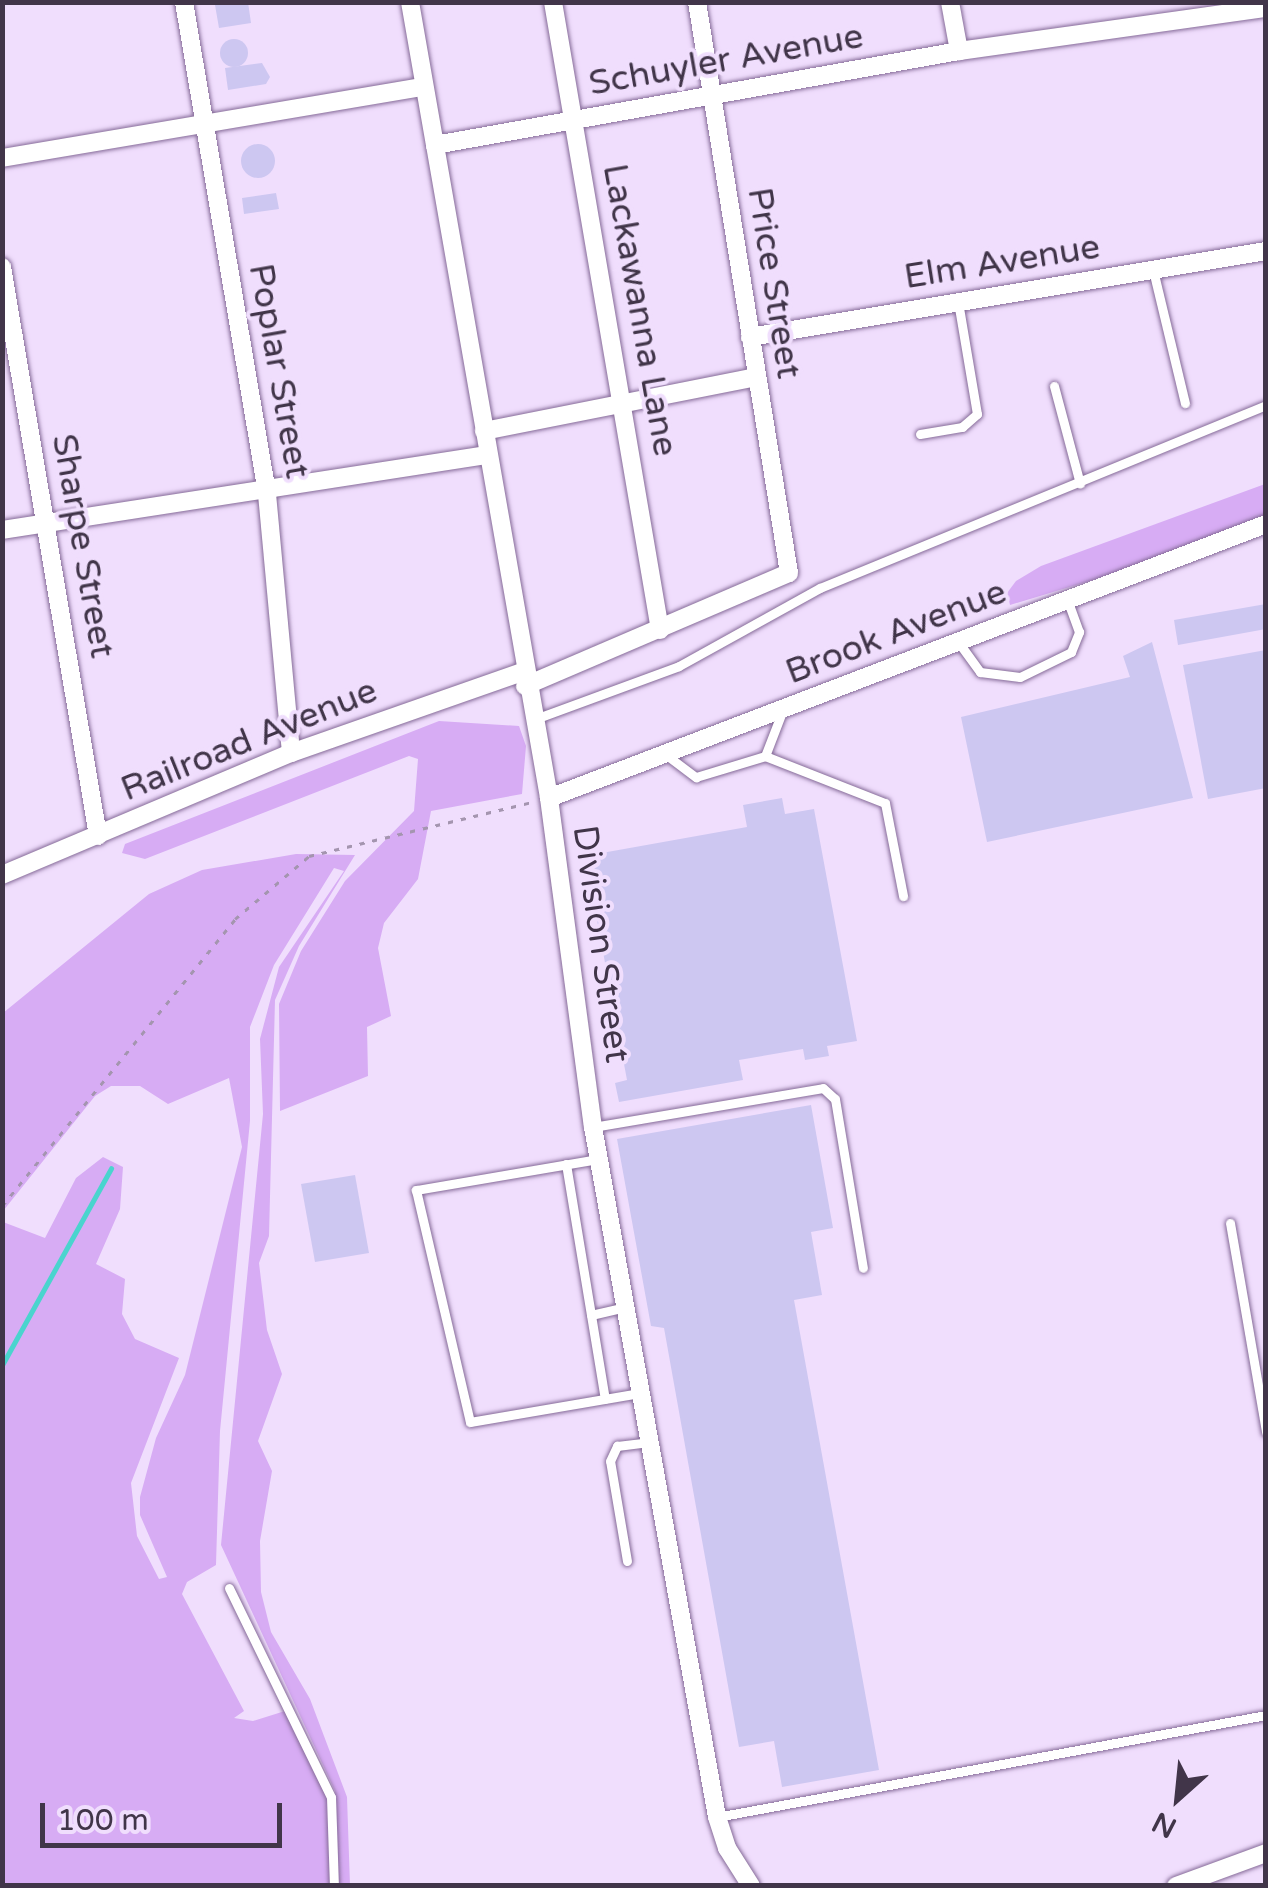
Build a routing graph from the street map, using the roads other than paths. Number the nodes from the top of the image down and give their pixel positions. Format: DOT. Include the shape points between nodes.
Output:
graph roads {
  1 [pos="184,2"];
  2 [pos="410,2"];
  3 [pos="553,2"];
  4 [pos="697,2"];
  5 [pos="950,2"];
  6 [pos="1168,2"];
  7 [pos="1266,8"];
  8 [pos="1172,24"];
  9 [pos="959,51"];
  10 [pos="424,87"];
  11 [pos="713,98"];
  12 [pos="573,120"];
  13 [pos="204,126"];
  14 [pos="435,144"];
  15 [pos="2,158"];
  16 [pos="1266,251"];
  17 [pos="2,267"];
  18 [pos="1154,270"];
  19 [pos="958,302"];
  20 [pos="750,338"];
  21 [pos="756,377"];
  22 [pos="1054,386"];
  23 [pos="1185,403"];
  24 [pos="627,405"];
  25 [pos="1266,406"];
  26 [pos="484,431"];
  27 [pos="920,434"];
  28 [pos="488,455"];
  29 [pos="1080,484"];
  30 [pos="267,494"];
  31 [pos="46,522"];
  32 [pos="1266,524"];
  33 [pos="2,530"];
  34 [pos="789,573"];
  35 [pos="1068,601"];
  36 [pos="660,630"];
  37 [pos="959,642"];
  38 [pos="524,679"];
  39 [pos="784,709"];
  40 [pos="532,720"];
  41 [pos="291,753"];
  42 [pos="665,754"];
  43 [pos="764,756"];
  44 [pos="549,798"];
  45 [pos="98,836"];
  46 [pos="2,875"];
  47 [pos="903,896"];
  48 [pos="592,1128"];
  49 [pos="598,1159"];
  50 [pos="566,1164"];
  51 [pos="1230,1223"];
  52 [pos="863,1268"];
  53 [pos="625,1307"];
  54 [pos="591,1315"];
  55 [pos="640,1393"];
  56 [pos="605,1399"];
  57 [pos="1266,1432"];
  58 [pos="649,1442"];
  59 [pos="627,1561"];
  60 [pos="229,1588"];
  61 [pos="1266,1715"];
  62 [pos="717,1817"];
  63 [pos="1266,1852"];
  64 [pos="334,1886"];
  65 [pos="751,1886"];
  66 [pos="1176,1886"];
  1 -- 13 [label="street, Poplar Street"];
  2 -- 10 [label="street, Division Street"];
  3 -- 12 [label="street, Lackawanna Lane"];
  4 -- 11 [label="street, Price Street"];
  5 -- 9 [label="street"];
  6 -- 8 [label="street"];
  7 -- 8 [label="street, Schuyler Avenue"];
  8 -- 9 [label="street, Schuyler Avenue"];
  9 -- 11 [label="street, Schuyler Avenue"];
  10 -- 13 [label="street"];
  10 -- 14 [label="street, Division Street"];
  11 -- 12 [label="street, Schuyler Avenue"];
  11 -- 20 [label="street, Price Street"];
  12 -- 14 [label="street, Schuyler Avenue"];
  12 -- 24 [label="street, Lackawanna Lane"];
  13 -- 15 [label="street"];
  13 -- 30 [label="street, Poplar Street"];
  14 -- 26 [label="street, Division Street"];
  16 -- 18 [label="street, Elm Avenue"];
  17 -- 31 [label="street, Sharpe Street"];
  18 -- 19 [label="street, Elm Avenue"];
  18 -- 23 [label="lane"];
  19 -- 20 [label="street, Elm Avenue"];
  19 -- 27 [label="lane" via="978,414 962,427"];
  20 -- 21 [label="street, Price Street"];
  21 -- 24 [label="street"];
  21 -- 34 [label="street, Price Street"];
  22 -- 29 [label="lane"];
  24 -- 26 [label="street"];
  24 -- 36 [label="street, Lackawanna Lane"];
  25 -- 29 [label="lane"];
  26 -- 28 [label="street, Division Street"];
  28 -- 30 [label="street"];
  28 -- 38 [label="street, Division Street"];
  29 -- 40 [label="lane" via="820,588 679,666"];
  30 -- 31 [label="street"];
  30 -- 41 [label="street, Poplar Street"];
  31 -- 33 [label="street"];
  31 -- 45 [label="street, Sharpe Street"];
  32 -- 35 [label="street, Brook Avenue"];
  34 -- 36 [label="street, Railroad Avenue"];
  35 -- 37 [label="street, Brook Avenue"];
  35 -- 37 [label="lane" via="1078,632 1071,652 1020,677 980,672"];
  36 -- 38 [label="street, Railroad Avenue"];
  37 -- 39 [label="street, Brook Avenue"];
  38 -- 40 [label="street, Division Street"];
  38 -- 41 [label="street, Railroad Avenue"];
  39 -- 42 [label="street, Brook Avenue"];
  39 -- 43 [label="lane"];
  40 -- 44 [label="street, Division Street"];
  41 -- 45 [label="street, Railroad Avenue"];
  42 -- 43 [label="lane" via="696,777"];
  42 -- 44 [label="street, Brook Avenue"];
  43 -- 47 [label="lane" via="885,803"];
  44 -- 48 [label="street, Division Street"];
  45 -- 46 [label="street, Railroad Avenue"];
  48 -- 49 [label="street, Division Street"];
  48 -- 52 [label="lane" via="823,1088 836,1099"];
  49 -- 50 [label="lane"];
  49 -- 53 [label="street, Division Street"];
  50 -- 54 [label="lane"];
  50 -- 56 [label="lane" via="416,1190 470,1422"];
  51 -- 57 [label="lane"];
  53 -- 54 [label="lane"];
  53 -- 55 [label="street, Division Street"];
  54 -- 56 [label="lane"];
  55 -- 56 [label="lane"];
  55 -- 58 [label="street, Division Street"];
  58 -- 59 [label="lane" via="617,1446 610,1461"];
  58 -- 62 [label="street, Division Street"];
  60 -- 64 [label="lane" via="331,1797"];
  61 -- 62 [label="lane"];
  62 -- 65 [label="street, Division Street" via="726,1848"];
  63 -- 66 [label="street"];
}
